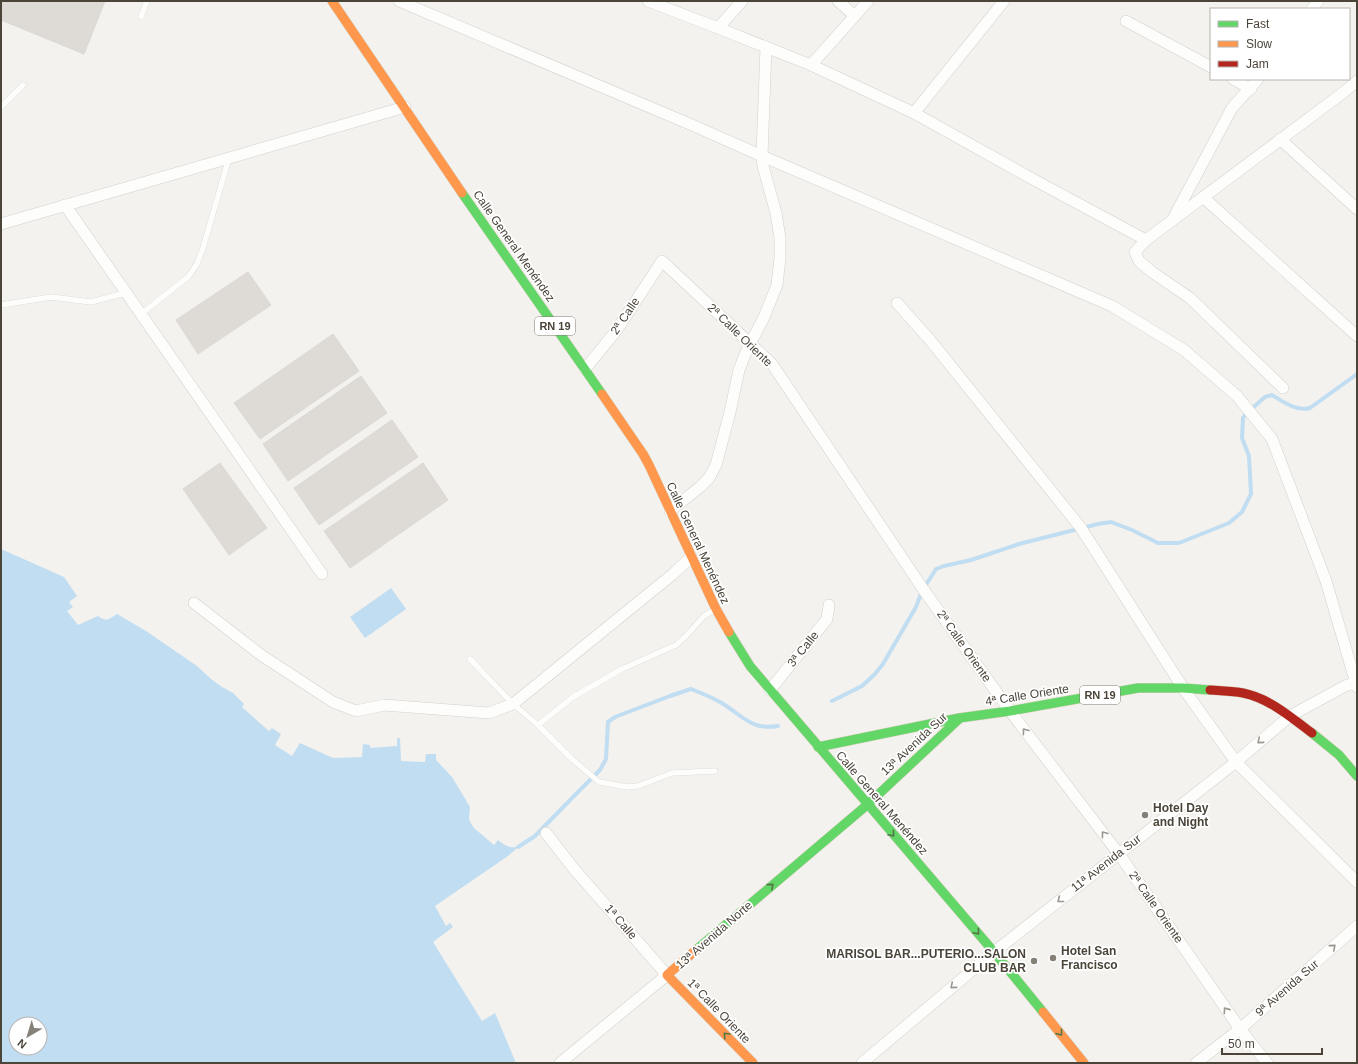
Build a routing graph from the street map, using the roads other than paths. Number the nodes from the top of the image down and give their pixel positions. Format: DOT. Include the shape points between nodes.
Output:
graph roads {
  1 [pos="147,1"];
  2 [pos="332,1"];
  3 [pos="399,1"];
  4 [pos="648,1"];
  5 [pos="742,1"];
  6 [pos="838,1"];
  7 [pos="868,1"];
  8 [pos="1004,1"];
  9 [pos="855,16"];
  10 [pos="141,17"];
  11 [pos="1126,21"];
  12 [pos="718,28"];
  13 [pos="766,47"];
  14 [pos="811,66"];
  15 [pos="1210,66"];
  16 [pos="1235,80"];
  17 [pos="1257,80"];
  18 [pos="1357,81"];
  19 [pos="23,85"];
  20 [pos="1251,89"];
  21 [pos="1,107"];
  22 [pos="404,107"];
  23 [pos="914,113"];
  24 [pos="1280,139"];
  25 [pos="762,156"];
  26 [pos="229,158"];
  27 [pos="1203,197"];
  28 [pos="65,205"];
  29 [pos="1357,208"];
  30 [pos="1173,219"];
  31 [pos="1,224"];
  32 [pos="1146,240"];
  33 [pos="662,261"];
  34 [pos="125,293"];
  35 [pos="897,303"];
  36 [pos="1,305"];
  37 [pos="141,314"];
  38 [pos="1357,336"];
  39 [pos="750,343"];
  40 [pos="585,369"];
  41 [pos="1283,388"];
  42 [pos="670,512"];
  43 [pos="691,558"];
  44 [pos="322,574"];
  45 [pos="194,603"];
  46 [pos="829,605"];
  47 [pos="716,609"];
  48 [pos="470,659"];
  49 [pos="1356,684"];
  50 [pos="1183,688"];
  51 [pos="770,690"];
  52 [pos="513,704"];
  53 [pos="1010,711"];
  54 [pos="1290,716"];
  55 [pos="959,718"];
  56 [pos="538,726"];
  57 [pos="818,747"];
  58 [pos="1236,762"];
  59 [pos="715,771"];
  60 [pos="1357,776"];
  61 [pos="867,804"];
  62 [pos="546,833"];
  63 [pos="1119,854"];
  64 [pos="1357,882"];
  65 [pos="1357,926"];
  66 [pos="994,952"];
  67 [pos="667,975"];
  68 [pos="1240,1029"];
  69 [pos="560,1063"];
  70 [pos="753,1063"];
  71 [pos="862,1063"];
  72 [pos="1084,1063"];
  73 [pos="1196,1063"];
  74 [pos="1267,1063"];
  1 -- 10 [label="lane"];
  2 -- 22 [label="main road, Calle General Menéndez / RN 19"];
  3 -- 25 [label="street"];
  4 -- 12 [label="street"];
  5 -- 12 [label="street"];
  6 -- 9 [label="street"];
  7 -- 9 [label="street"];
  8 -- 23 [label="street"];
  9 -- 14 [label="street"];
  11 -- 15 [label="street"];
  12 -- 13 [label="street"];
  13 -- 14 [label="street"];
  13 -- 25 [label="street"];
  14 -- 23 [label="street"];
  16 -- 20 [label="street"];
  17 -- 20 [label="street"];
  18 -- 24 [label="street"];
  19 -- 21 [label="lane"];
  20 -- 30 [label="street" via="1232,108"];
  22 -- 26 [label="street"];
  22 -- 40 [label="main road, Calle General Menéndez / RN 19"];
  23 -- 32 [label="street"];
  24 -- 27 [label="street"];
  24 -- 29 [label="street"];
  25 -- 39 [label="street" via="776,213 780,258 776,285 764,317"];
  25 -- 49 [label="street" via="1112,306 1184,350 1237,396 1272,440 1326,581"];
  26 -- 28 [label="street"];
  26 -- 37 [label="lane" via="197,264 188,277"];
  27 -- 30 [label="street"];
  27 -- 38 [label="street"];
  28 -- 31 [label="street"];
  28 -- 34 [label="street"];
  30 -- 32 [label="street"];
  32 -- 41 [label="street" via="1135,252 1139,261 1190,298"];
  33 -- 39 [label="street, 2ª Calle Oriente"];
  33 -- 40 [label="street, 2ª Calle" via="616,331"];
  34 -- 36 [label="lane" via="90,302 51,297"];
  34 -- 37 [label="street"];
  35 -- 50 [label="street" via="930,340 1081,528"];
  37 -- 44 [label="street"];
  39 -- 42 [label="street" via="739,370 716,465 709,478"];
  39 -- 53 [label="street, 2ª Calle Oriente" via="772,364 923,589"];
  40 -- 42 [label="main road, Calle General Menéndez / RN 19" via="643,454"];
  42 -- 43 [label="main road, Calle General Menéndez / RN 19"];
  43 -- 47 [label="main road, Calle General Menéndez / RN 19"];
  43 -- 52 [label="street"];
  45 -- 52 [label="street" via="261,655 333,702 356,711 384,705 489,713"];
  46 -- 51 [label="street, 3ª Calle" via="827,619"];
  47 -- 51 [label="main road, Calle General Menéndez / RN 19" via="737,647"];
  47 -- 56 [label="lane" via="704,616 676,645 622,669 573,697"];
  48 -- 52 [label="lane"];
  49 -- 54 [label="street, 11ª Avenida Sur" via="1344,686"];
  50 -- 53 [label="main road, 4ª Calle Oriente / RN 19" via="1138,688"];
  50 -- 54 [label="main road, 4ª Calle Oriente / RN 19" via="1244,693 1264,700"];
  50 -- 58 [label="street"];
  51 -- 57 [label="main road, Calle General Menéndez / RN 19"];
  52 -- 56 [label="lane"];
  53 -- 55 [label="main road, 4ª Calle Oriente / RN 19"];
  63 -- 53 [label="street, 2ª Calle Oriente, one-way"];
  54 -- 58 [label="street, 11ª Avenida Sur, one-way"];
  54 -- 60 [label="main road, 4ª Calle Oriente / RN 19" via="1339,755"];
  55 -- 57 [label="main road, 4ª Calle Oriente / RN 19"];
  55 -- 61 [label="main road, 13ª Avenida Sur"];
  56 -- 59 [label="lane" via="599,782 627,787 638,786 672,774"];
  57 -- 61 [label="main road, Calle General Menéndez"];
  58 -- 63 [label="street, 11ª Avenida Sur"];
  58 -- 64 [label="street"];
  61 -- 66 [label="main road, Calle General Menéndez, one-way"];
  67 -- 61 [label="main road, 13ª Avenida Norte, one-way"];
  62 -- 67 [label="street, 1ª Calle" via="574,869"];
  63 -- 66 [label="street, 11ª Avenida Sur, one-way"];
  68 -- 63 [label="street, 2ª Calle Oriente, one-way"];
  68 -- 65 [label="street, 9ª Avenida Sur, one-way"];
  66 -- 71 [label="street, 11ª Avenida Sur, one-way"];
  66 -- 72 [label="main road, Calle General Menéndez, one-way"];
  67 -- 69 [label="street, 13ª Avenida Norte"];
  70 -- 67 [label="main road, 1ª Calle Oriente, one-way"];
  68 -- 73 [label="street, 9ª Avenida Sur"];
  68 -- 74 [label="street, 2ª Calle Oriente"];
}
